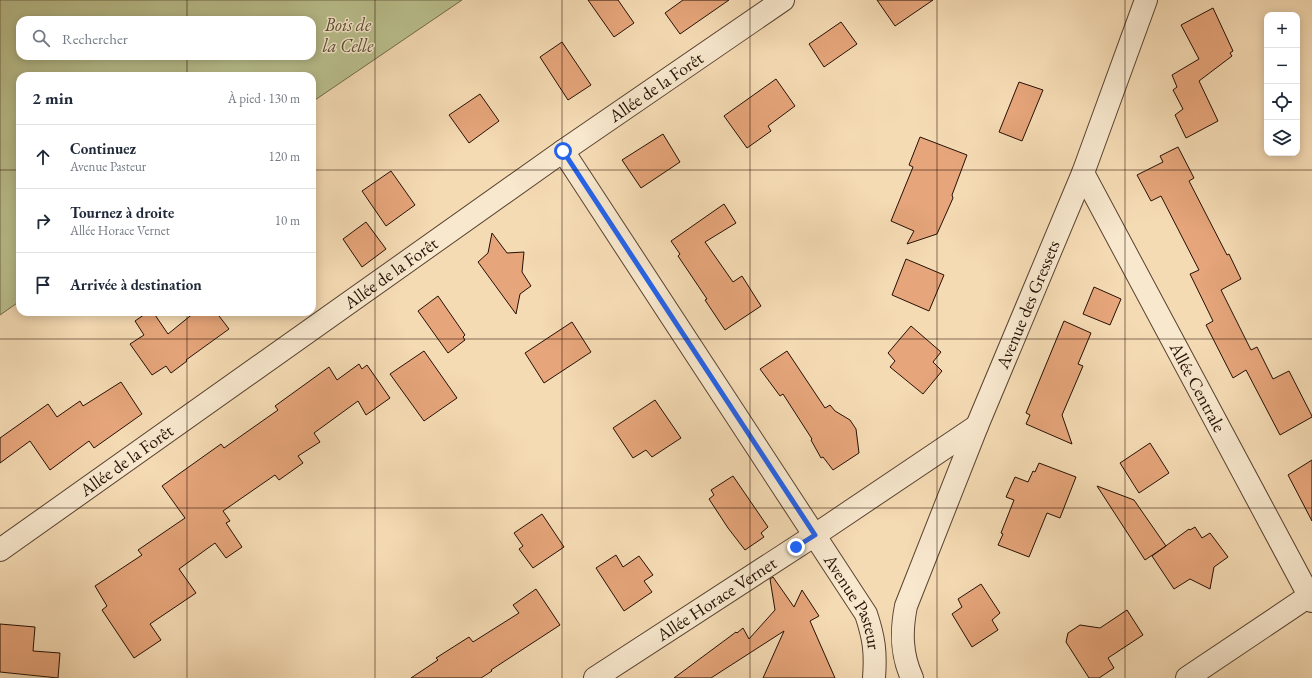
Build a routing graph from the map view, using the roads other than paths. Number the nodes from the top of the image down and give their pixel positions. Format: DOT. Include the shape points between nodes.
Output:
graph roads {
  1 [pos="783,0"];
  2 [pos="1146,0"];
  3 [pos="563,151"];
  4 [pos="1083,173"];
  5 [pos="978,426"];
  6 [pos="815,535"];
  7 [pos="0,550"];
  8 [pos="1311,597"];
  9 [pos="906,606"];
  10 [pos="595,678"];
  11 [pos="874,678"];
  12 [pos="912,678"];
  13 [pos="1187,678"];
  1 -- 3 [label="street, Allée de la Forêt"];
  2 -- 4 [label="street, Avenue des Gressets"];
  3 -- 6 [label="street, Avenue Pasteur"];
  3 -- 7 [label="street, Allée de la Forêt"];
  4 -- 5 [label="street, Avenue des Gressets"];
  4 -- 8 [label="street, Allée Centrale"];
  5 -- 6 [label="street, Allée Horace Vernet"];
  5 -- 9 [label="street, Avenue des Gressets"];
  6 -- 10 [label="street, Allée Horace Vernet"];
  6 -- 11 [label="street, Avenue Pasteur" via="866,614 873,635 876,657"];
  8 -- 13 [label="street"];
  9 -- 12 [label="street, Avenue Pasteur" via="902,625 903,643 906,666"];
}
